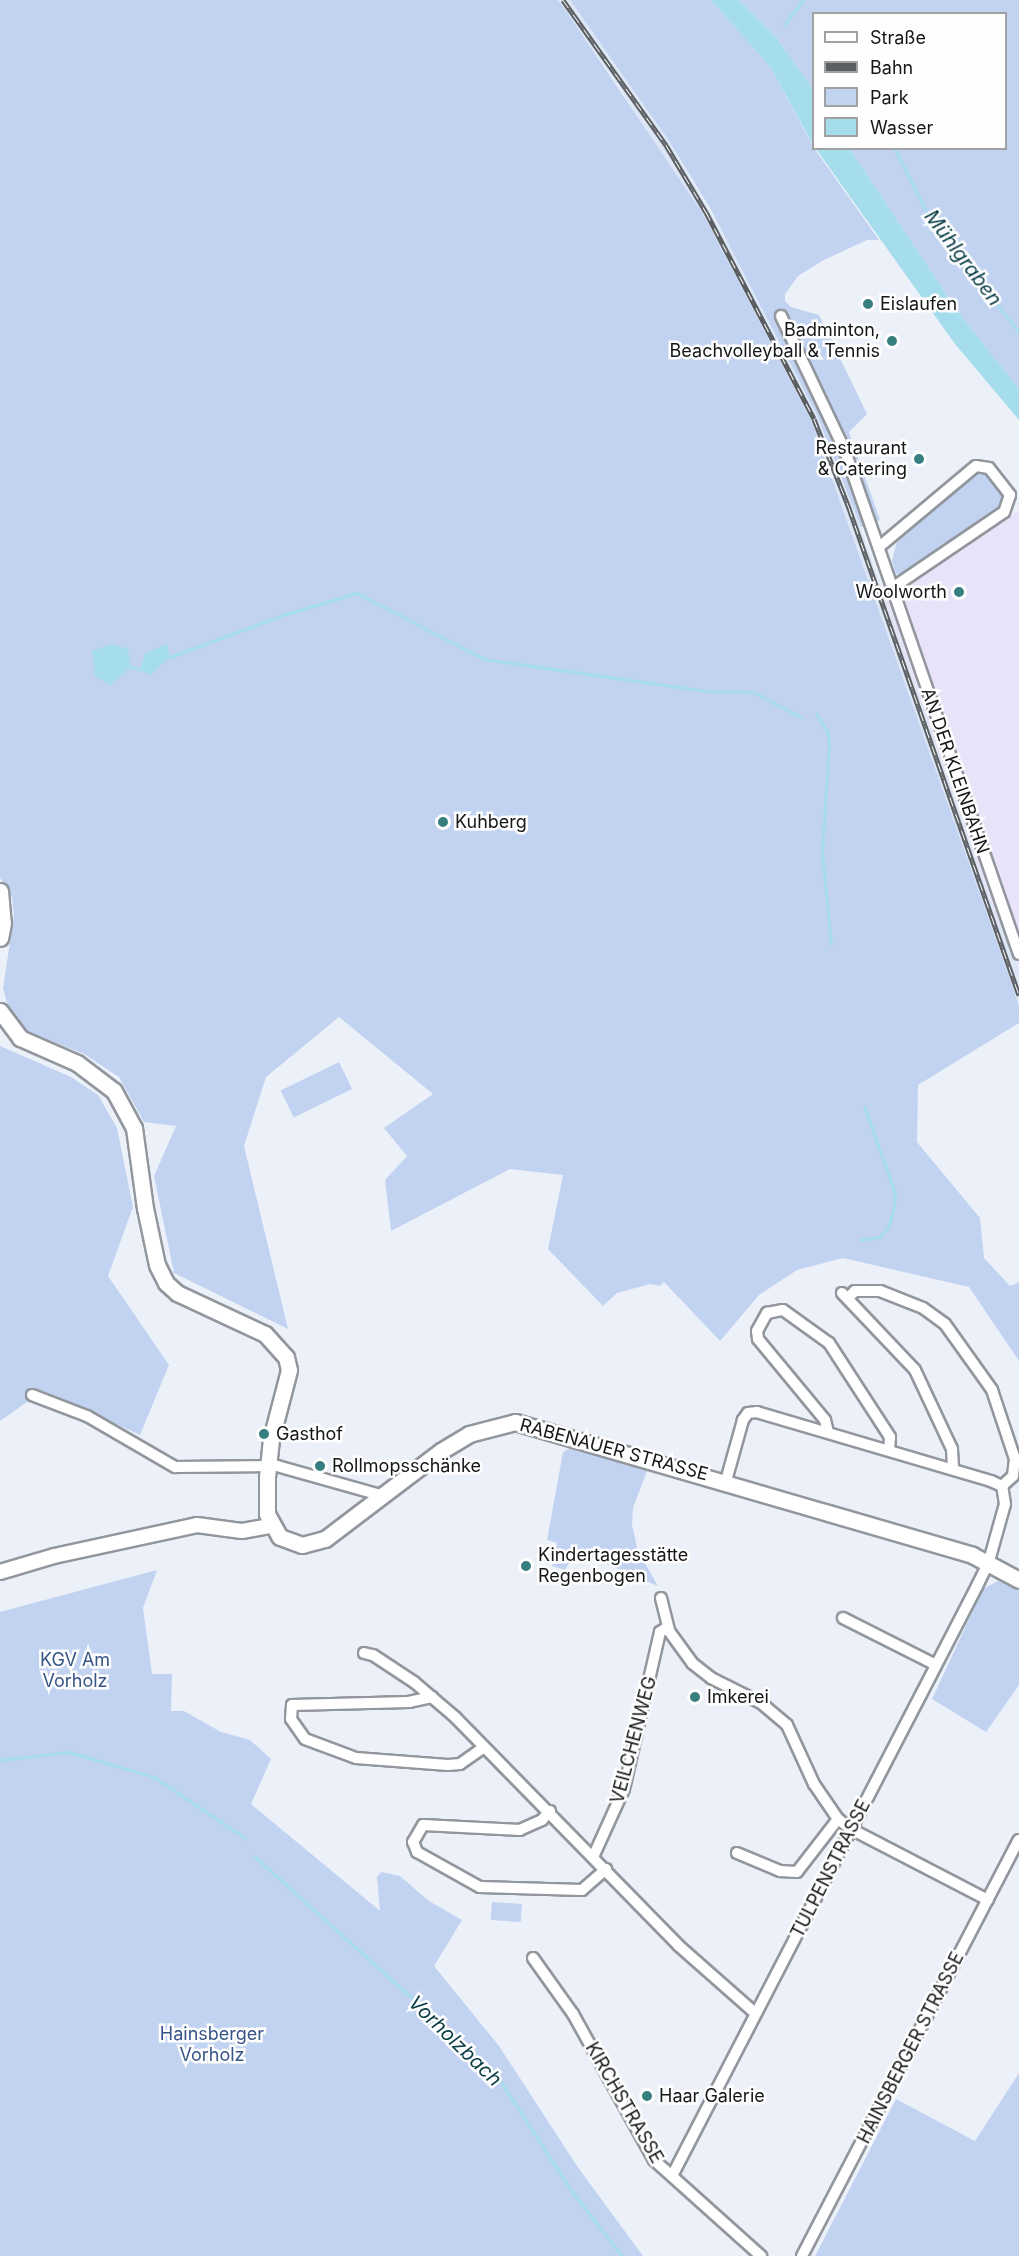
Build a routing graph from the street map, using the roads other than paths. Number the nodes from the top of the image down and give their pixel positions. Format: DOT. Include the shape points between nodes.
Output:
graph roads {
  1 [pos="781,316"];
  2 [pos="879,547"];
  3 [pos="892,588"];
  4 [pos="0,891"];
  5 [pos="0,938"];
  6 [pos="1019,954"];
  7 [pos="3,1017"];
  8 [pos="32,1395"];
  9 [pos="828,1432"];
  10 [pos="889,1450"];
  11 [pos="268,1465"];
  12 [pos="953,1468"];
  13 [pos="726,1481"];
  14 [pos="1002,1486"];
  15 [pos="384,1496"];
  16 [pos="271,1526"];
  17 [pos="989,1561"];
  18 [pos="0,1572"];
  19 [pos="1019,1580"];
  20 [pos="661,1598"];
  21 [pos="843,1618"];
  22 [pos="669,1631"];
  23 [pos="364,1653"];
  24 [pos="936,1665"];
  25 [pos="432,1697"];
  26 [pos="484,1747"];
  27 [pos="550,1811"];
  28 [pos="838,1819"];
  29 [pos="851,1829"];
  30 [pos="1019,1840"];
  31 [pos="737,1853"];
  32 [pos="594,1855"];
  33 [pos="606,1869"];
  34 [pos="988,1900"];
  35 [pos="533,1958"];
  36 [pos="755,2013"];
  37 [pos="672,2176"];
  38 [pos="761,2256"];
  39 [pos="802,2256"];
  1 -- 2 [label="street, AN DER KLEINBAHN" via="844,451"];
  2 -- 3 [label="street, AN DER KLEINBAHN"];
  2 -- 3 [label="street" via="976,466 989,468 1010,495 1004,512"];
  3 -- 6 [label="street, AN DER KLEINBAHN"];
  4 -- 5 [label="main road"];
  7 -- 11 [label="main road" via="20,1038 77,1063 114,1090 134,1128 145,1208 157,1265 166,1283 177,1293 265,1334 286,1357 289,1370"];
  8 -- 11 [label="street" via="87,1416 175,1467"];
  9 -- 10 [label="street"];
  9 -- 10 [label="street" via="825,1420 758,1339 757,1330 767,1313 783,1310 829,1342 890,1437"];
  9 -- 13 [label="street" via="758,1412 748,1413 737,1436"];
  10 -- 12 [label="street"];
  11 -- 15 [label="street"];
  11 -- 16 [label="main road" via="267,1514"];
  12 -- 14 [label="street"];
  12 -- 14 [label="street" via="952,1449 915,1370 846,1295 880,1291 923,1308 945,1324 992,1390 1015,1459 1013,1476"];
  13 -- 15 [label="main road, RABENAUER STRASSE" via="515,1422 469,1434"];
  13 -- 17 [label="main road, RABENAUER STRASSE"];
  14 -- 17 [label="street, TULPENSTRASSE" via="1005,1504"];
  15 -- 16 [label="main road, RABENAUER STRASSE" via="334,1533 313,1543 290,1542"];
  16 -- 18 [label="street" via="242,1531 197,1525 54,1556"];
  17 -- 19 [label="main road, RABENAUER STRASSE"];
  17 -- 24 [label="street, TULPENSTRASSE"];
  20 -- 22 [label="street"];
  21 -- 24 [label="street"];
  22 -- 28 [label="street" via="699,1670 761,1703 787,1725 814,1784"];
  22 -- 32 [label="street, VEILCHENWEG" via="660,1632 624,1789"];
  23 -- 25 [label="street" via="373,1655"];
  24 -- 29 [label="street, TULPENSTRASSE"];
  25 -- 26 [label="street"];
  25 -- 26 [label="street" via="409,1702 292,1705 291,1719 304,1739 356,1758 460,1764"];
  26 -- 27 [label="street"];
  27 -- 32 [label="street"];
  27 -- 33 [label="street" via="542,1820 520,1830 423,1825 413,1842 417,1852 480,1887 582,1890"];
  28 -- 29 [label="street"];
  28 -- 31 [label="street" via="797,1872 780,1871"];
  29 -- 34 [label="street"];
  29 -- 36 [label="street, TULPENSTRASSE"];
  30 -- 34 [label="street, HAINSBERGER STRASSE"];
  32 -- 33 [label="street"];
  33 -- 36 [label="street" via="679,1946"];
  34 -- 39 [label="street, HAINSBERGER STRASSE"];
  35 -- 37 [label="street, KIRCHSTRASSE" via="573,2014 650,2154"];
  36 -- 37 [label="street, TULPENSTRASSE"];
  37 -- 38 [label="street, KIRCHSTRASSE" via="676,2184"];
}
